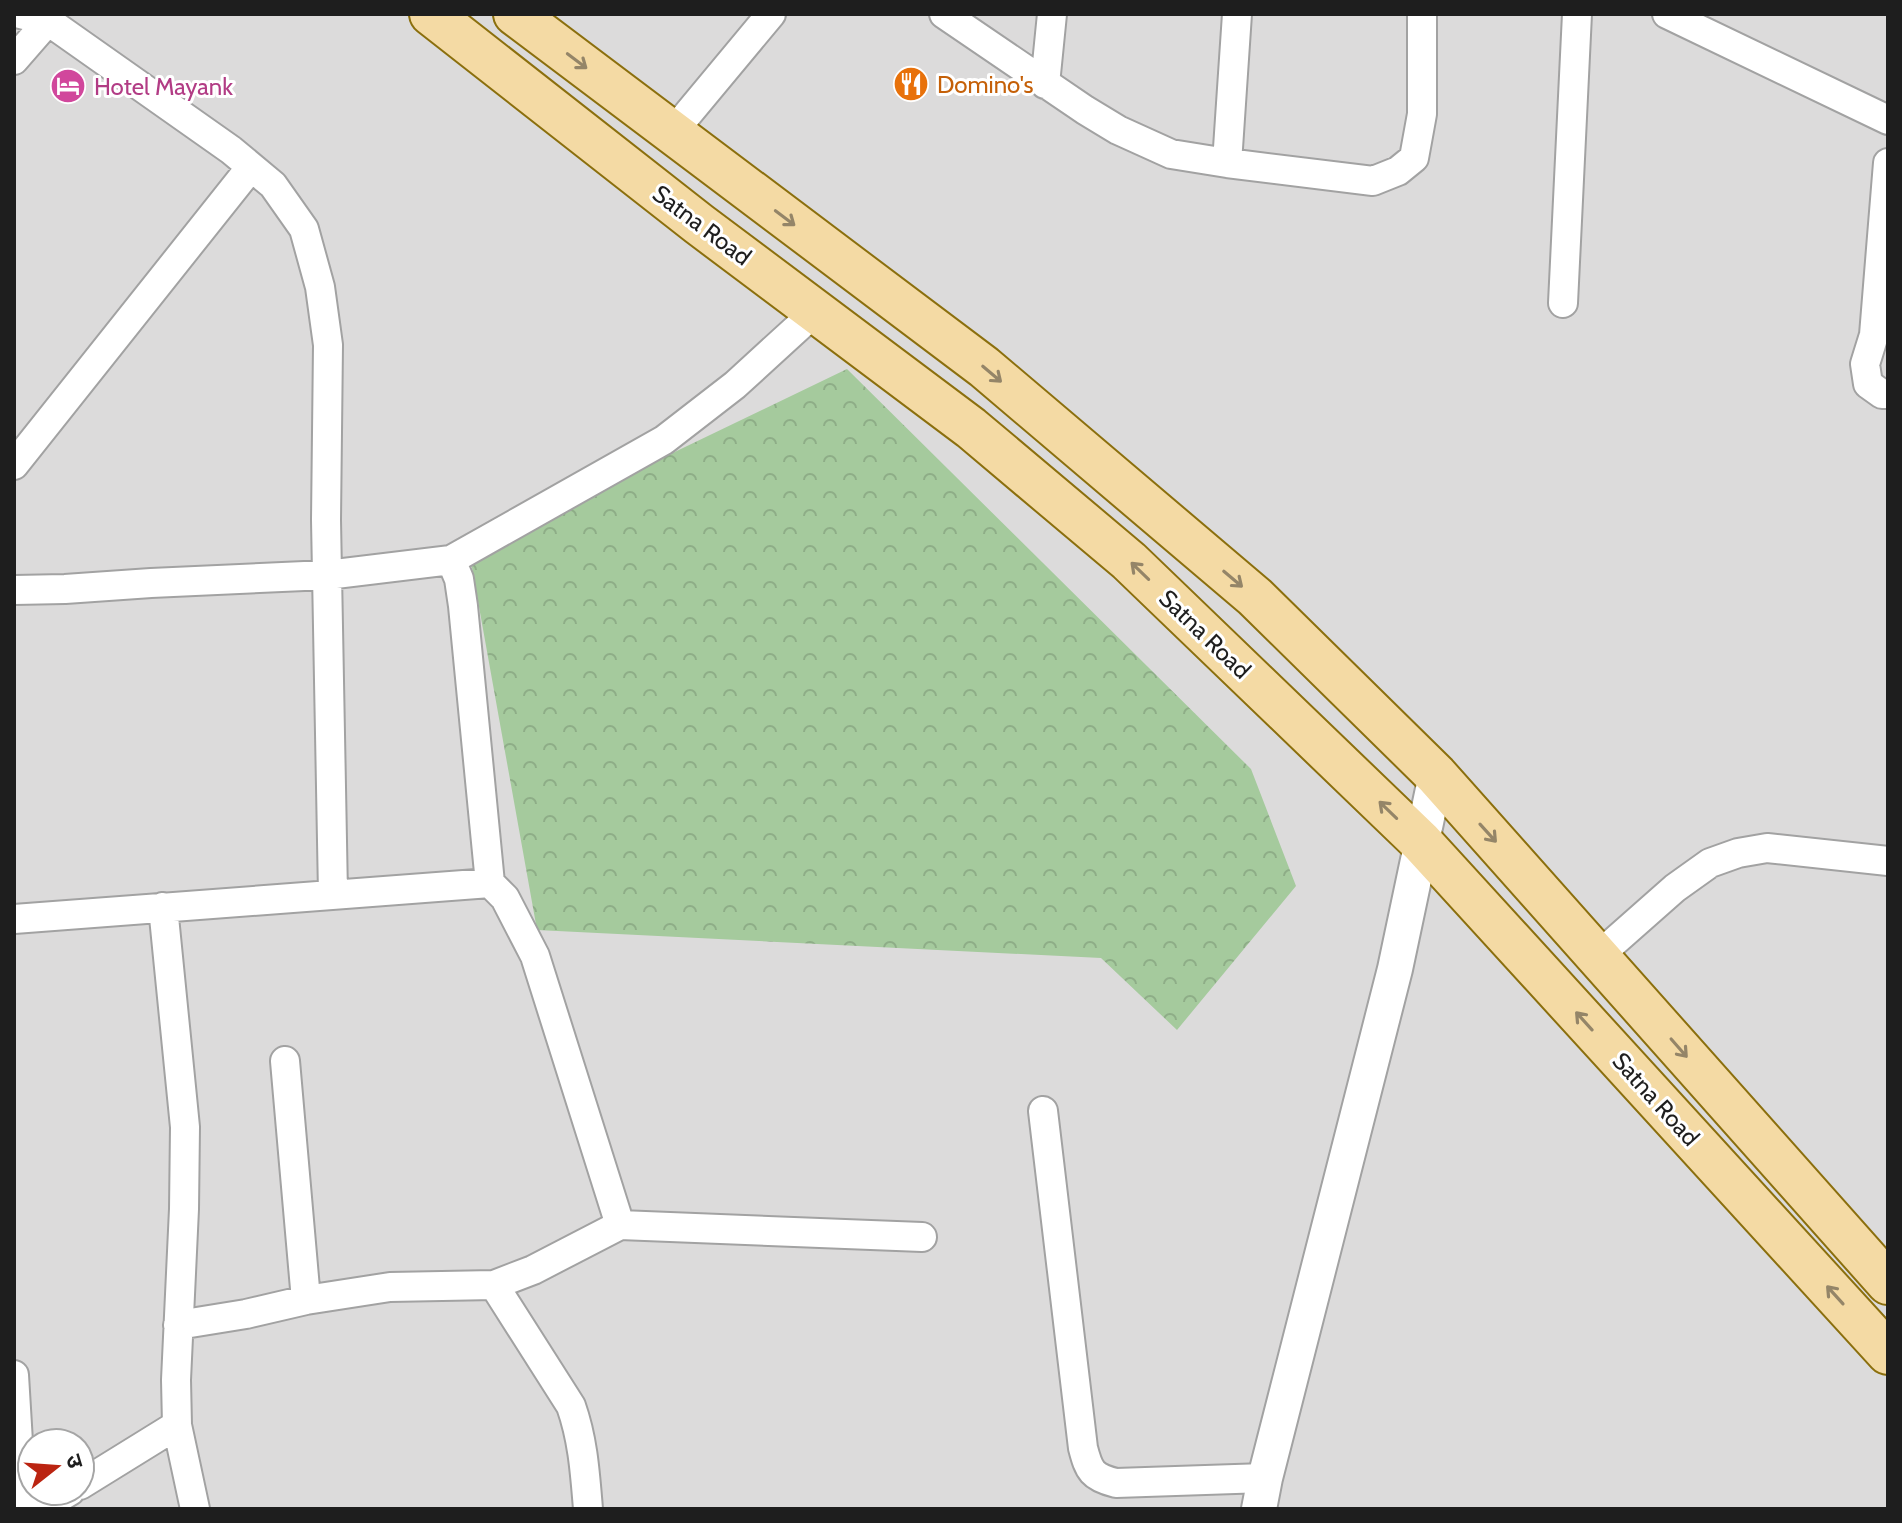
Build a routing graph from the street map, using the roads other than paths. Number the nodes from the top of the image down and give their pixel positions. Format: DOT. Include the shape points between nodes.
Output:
graph roads {
  1 [pos="431,14"];
  2 [pos="515,14"];
  3 [pos="771,14"];
  4 [pos="944,14"];
  5 [pos="1052,14"];
  6 [pos="1237,14"];
  7 [pos="1422,14"];
  8 [pos="1577,14"];
  9 [pos="1667,14"];
  10 [pos="31,16"];
  11 [pos="14,60"];
  12 [pos="1045,84"];
  13 [pos="1888,120"];
  14 [pos="672,133"];
  15 [pos="1227,163"];
  16 [pos="1888,163"];
  17 [pos="251,167"];
  18 [pos="1886,221"];
  19 [pos="1563,303"];
  20 [pos="816,311"];
  21 [pos="1888,394"];
  22 [pos="14,465"];
  23 [pos="451,560"];
  24 [pos="327,575"];
  25 [pos="14,590"];
  26 [pos="1436,775"];
  27 [pos="1421,842"];
  28 [pos="1888,861"];
  29 [pos="490,883"];
  30 [pos="333,894"];
  31 [pos="163,907"];
  32 [pos="14,919"];
  33 [pos="1598,956"];
  34 [pos="285,1061"];
  35 [pos="1043,1111"];
  36 [pos="620,1225"];
  37 [pos="922,1237"];
  38 [pos="1888,1283"];
  39 [pos="494,1285"];
  40 [pos="306,1300"];
  41 [pos="178,1325"];
  42 [pos="1888,1353"];
  43 [pos="14,1375"];
  44 [pos="177,1425"];
  45 [pos="96,1475"];
  46 [pos="1262,1494"];
  47 [pos="22,1509"];
  48 [pos="195,1509"];
  49 [pos="588,1509"];
  1 -- 20 [label="main road, Satna Road"];
  2 -- 14 [label="main road, one-way"];
  3 -- 14 [label="street"];
  4 -- 12 [label="street"];
  5 -- 12 [label="street"];
  6 -- 15 [label="street"];
  7 -- 15 [label="street" via="1422,114 1414,158 1406,165 1373,181"];
  8 -- 19 [label="street"];
  9 -- 13 [label="street"];
  10 -- 11 [label="street"];
  10 -- 17 [label="street"];
  12 -- 15 [label="street" via="1118,130 1171,154"];
  14 -- 26 [label="main road, one-way" via="984,367 1255,597"];
  16 -- 18 [label="street"];
  17 -- 22 [label="street"];
  17 -- 24 [label="street" via="273,185 304,229 320,287 328,345"];
  18 -- 21 [label="street" via="1874,335 1865,364 1868,384"];
  20 -- 23 [label="street" via="735,385 664,440"];
  27 -- 20 [label="main road, Satna Road, one-way" via="1129,561 971,428"];
  23 -- 24 [label="street"];
  23 -- 29 [label="street" via="463,606"];
  24 -- 25 [label="street"];
  24 -- 30 [label="street"];
  26 -- 27 [label="street"];
  26 -- 33 [label="main road, one-way"];
  42 -- 27 [label="main road, Satna Road, one-way"];
  27 -- 46 [label="street" via="1395,969"];
  28 -- 33 [label="street" via="1767,848 1738,853 1710,863 1675,888"];
  29 -- 30 [label="street"];
  29 -- 36 [label="street" via="505,898 535,956"];
  30 -- 31 [label="street"];
  31 -- 32 [label="street"];
  31 -- 41 [label="street" via="185,1127"];
  33 -- 38 [label="main road, one-way"];
  34 -- 40 [label="street"];
  35 -- 46 [label="street" via="1088,1468 1098,1478 1116,1483"];
  36 -- 37 [label="street"];
  36 -- 39 [label="street"];
  39 -- 40 [label="street" via="390,1287"];
  39 -- 49 [label="street" via="571,1406 579,1428"];
  40 -- 41 [label="street"];
  41 -- 44 [label="street"];
  43 -- 47 [label="street"];
  44 -- 45 [label="street"];
  44 -- 48 [label="street"];
}
